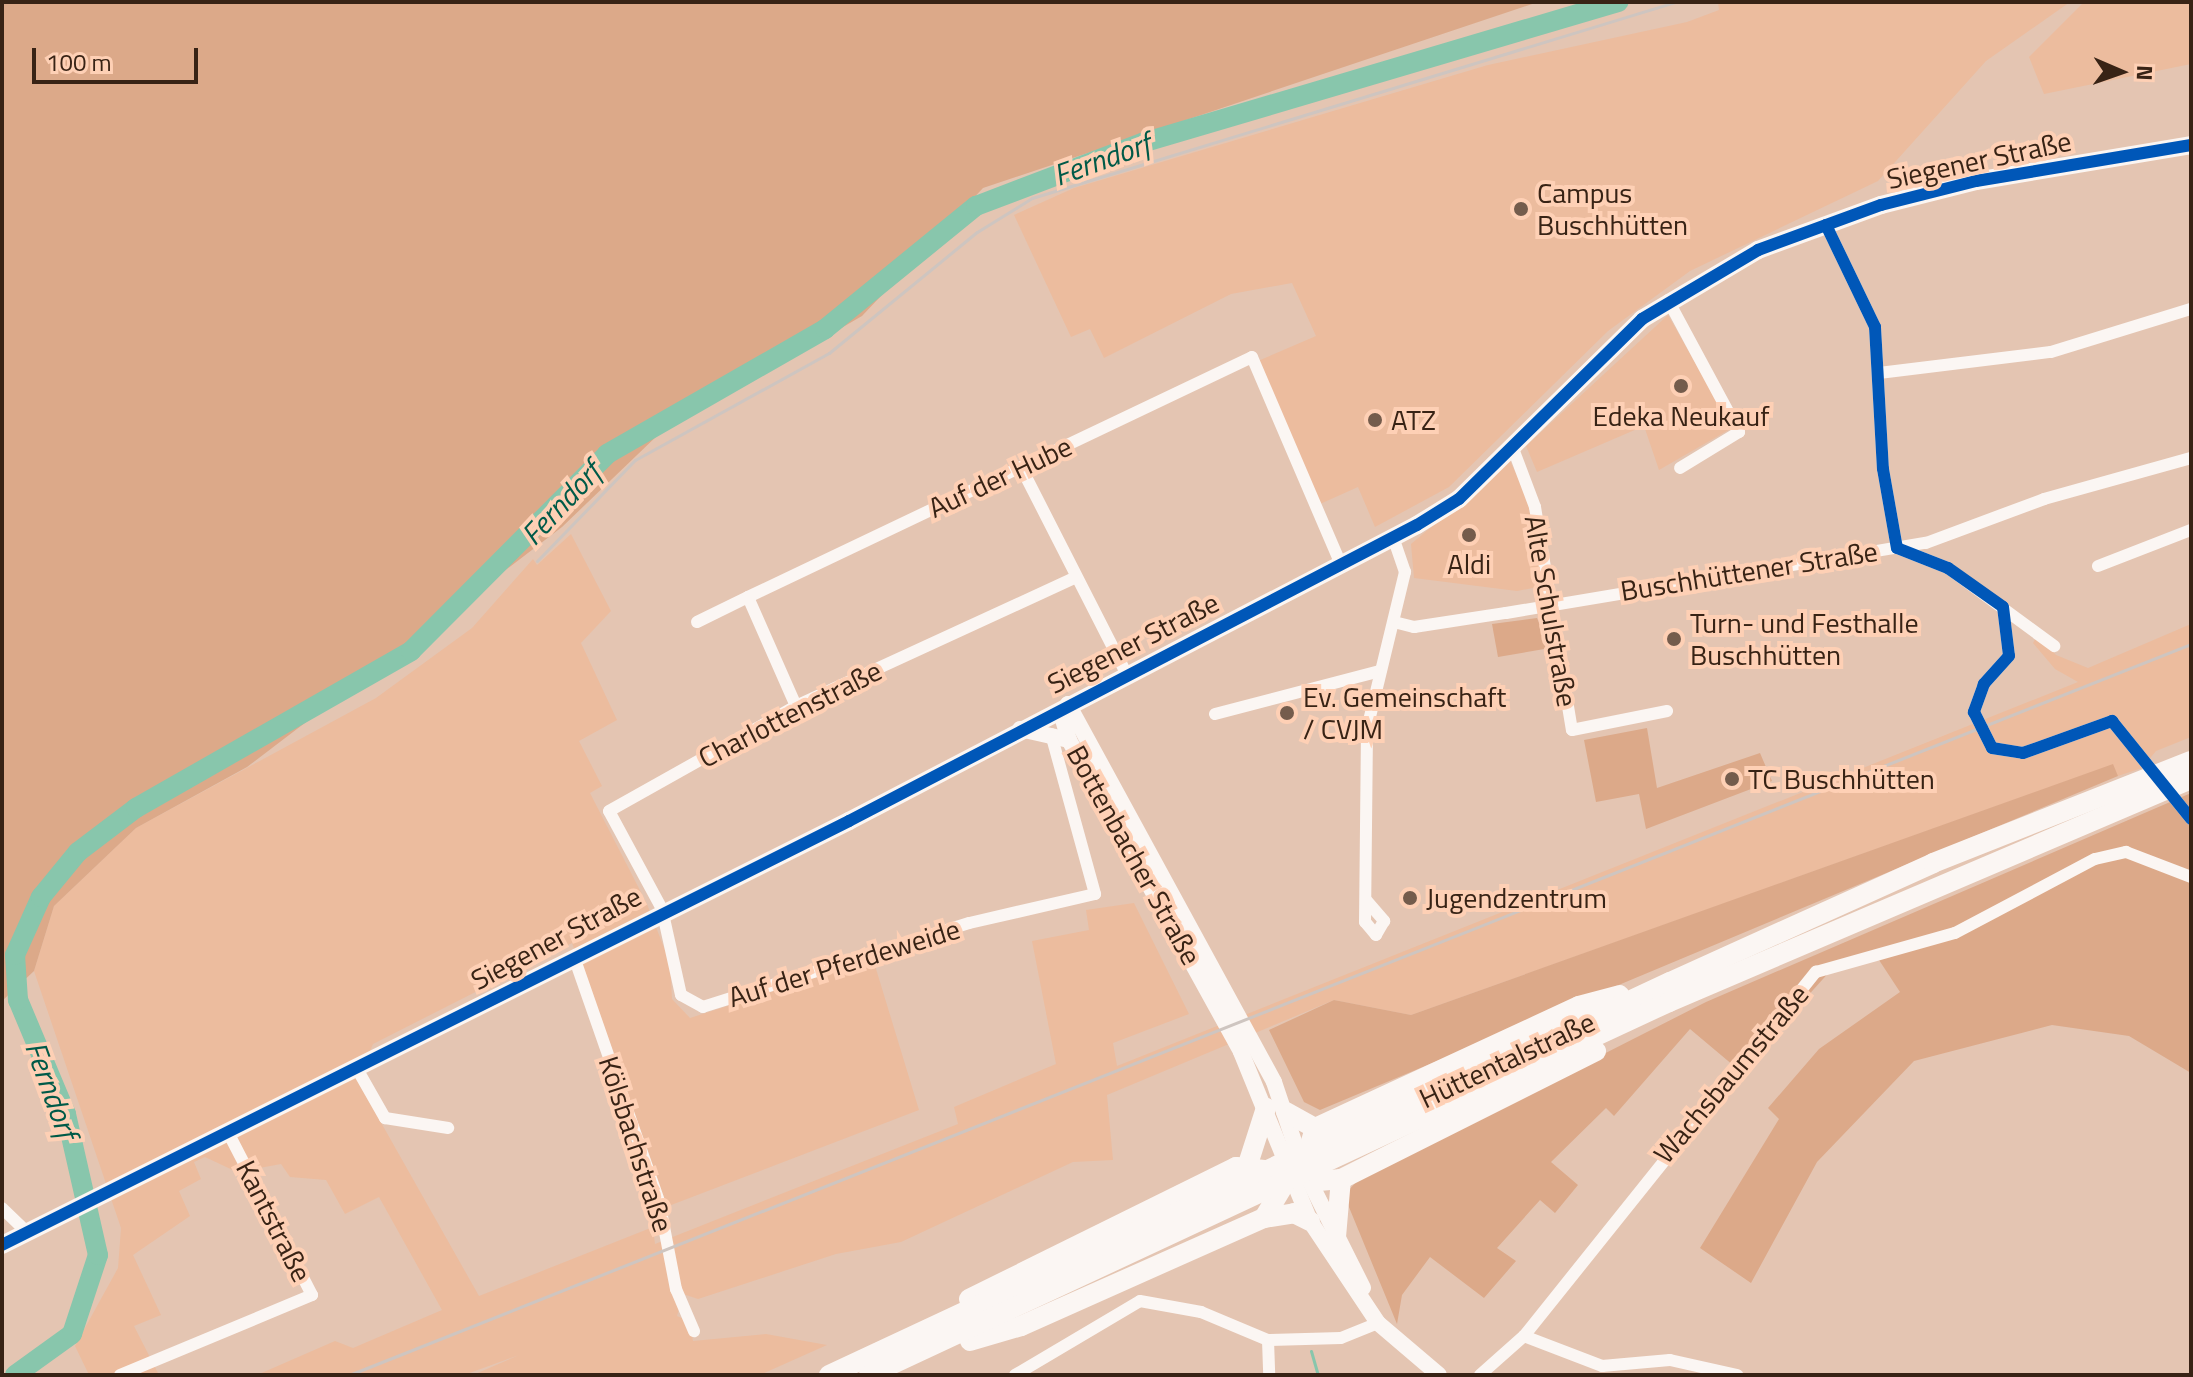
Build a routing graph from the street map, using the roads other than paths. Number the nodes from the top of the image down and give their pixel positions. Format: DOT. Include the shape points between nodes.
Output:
graph roads {
  1 [pos="2191,145"];
  2 [pos="1826,225"];
  3 [pos="1668,300"];
  4 [pos="2191,309"];
  5 [pos="1879,373"];
  6 [pos="1512,446"];
  7 [pos="2191,458"];
  8 [pos="1021,467"];
  9 [pos="1680,468"];
  10 [pos="2191,530"];
  11 [pos="1393,537"];
  12 [pos="1897,548"];
  13 [pos="1340,562"];
  14 [pos="2098,566"];
  15 [pos="1076,577"];
  16 [pos="748,597"];
  17 [pos="1551,603"];
  18 [pos="2003,607"];
  19 [pos="697,622"];
  20 [pos="1394,622"];
  21 [pos="2054,646"];
  22 [pos="1380,671"];
  23 [pos="1126,673"];
  24 [pos="1068,704"];
  25 [pos="796,706"];
  26 [pos="1667,711"];
  27 [pos="1215,714"];
  28 [pos="1015,729"];
  29 [pos="1051,734"];
  30 [pos="1069,740"];
  31 [pos="2191,761"];
  32 [pos="2191,779"];
  33 [pos="2137,790"];
  34 [pos="2191,819"];
  35 [pos="2191,877"];
  36 [pos="1366,900"];
  37 [pos="662,909"];
  38 [pos="574,957"];
  39 [pos="1669,992"];
  40 [pos="1223,1001"];
  41 [pos="356,1067"];
  42 [pos="1276,1110"];
  43 [pos="448,1128"];
  44 [pos="228,1132"];
  45 [pos="1251,1165"];
  46 [pos="1302,1167"];
  47 [pos="2,1208"];
  48 [pos="1270,1211"];
  49 [pos="1310,1221"];
  50 [pos="27,1232"];
  51 [pos="1336,1237"];
  52 [pos="2,1245"];
  53 [pos="1378,1323"];
  54 [pos="694,1331"];
  55 [pos="1524,1336"];
  56 [pos="1268,1340"];
  57 [pos="909,1349"];
  58 [pos="1018,1374"];
  59 [pos="1731,1374"];
  60 [pos="120,1375"];
  61 [pos="829,1375"];
  62 [pos="869,1375"];
  63 [pos="1269,1375"];
  64 [pos="1439,1375"];
  65 [pos="1480,1375"];
  1 -- 2 [label="main road, Siegener Straße" via="1976,181"];
  2 -- 3 [label="main road, Siegener Straße" via="1758,250"];
  2 -- 5 [label="street" via="1875,327"];
  3 -- 6 [label="main road, Siegener Straße"];
  3 -- 9 [label="street" via="1739,432"];
  4 -- 5 [label="street" via="2051,352"];
  5 -- 12 [label="street" via="1883,469"];
  6 -- 11 [label="main road, Siegener Straße" via="1459,499"];
  6 -- 17 [label="street, Alte Schulstraße" via="1535,507"];
  7 -- 12 [label="street, Buschhüttener Straße"];
  8 -- 13 [label="street, Auf der Hube" via="1255,355"];
  8 -- 15 [label="street"];
  8 -- 16 [label="street, Auf der Hube"];
  10 -- 14 [label="street"];
  11 -- 13 [label="main road, Siegener Straße"];
  11 -- 20 [label="street" via="1405,572"];
  12 -- 17 [label="street, Buschhüttener Straße"];
  12 -- 18 [label="street" via="1948,568"];
  13 -- 23 [label="main road, Siegener Straße"];
  15 -- 23 [label="street"];
  15 -- 25 [label="street, Charlottenstraße"];
  16 -- 19 [label="street, Auf der Hube"];
  16 -- 25 [label="street"];
  17 -- 20 [label="street, Buschhüttener Straße" via="1414,627"];
  17 -- 26 [label="street, Alte Schulstraße" via="1572,730"];
  18 -- 21 [label="street"];
  18 -- 34 [label="street" via="2009,656 1984,684 1974,712 1992,748 2023,753 2112,721"];
  20 -- 22 [label="street"];
  22 -- 27 [label="street"];
  22 -- 36 [label="street" via="1367,729"];
  23 -- 24 [label="main road, Siegener Straße"];
  24 -- 28 [label="main road, Siegener Straße"];
  24 -- 30 [label="street, Bottenbacher Straße" via="1062,725"];
  24 -- 40 [label="street, Bottenbacher Straße"];
  25 -- 37 [label="street, Charlottenstraße" via="609,811"];
  28 -- 29 [label="street"];
  28 -- 37 [label="main road, Siegener Straße" via="849,821"];
  29 -- 30 [label="street"];
  29 -- 37 [label="street, Auf der Pferdeweide" via="1095,894 969,923 703,1007 681,995"];
  30 -- 40 [label="street, Bottenbacher Straße"];
  31 -- 33 [label="highway, Hüttentalstraße"];
  32 -- 33 [label="highway, Hüttentalstraße"];
  33 -- 39 [label="highway, Hüttentalstraße"];
  35 -- 55 [label="street, Wachsbaumstraße" via="2126,852 2095,859 1955,933 1816,972"];
  37 -- 38 [label="main road, Siegener Straße"];
  38 -- 41 [label="main road, Siegener Straße"];
  38 -- 54 [label="street, Kölsbachstraße" via="659,1201 676,1289"];
  39 -- 46 [label="highway" via="1592,1053"];
  39 -- 46 [label="highway" via="1579,1006"];
  39 -- 57 [label="highway, Hüttentalstraße"];
  40 -- 42 [label="street, Bottenbacher Straße"];
  41 -- 43 [label="street" via="385,1118"];
  41 -- 44 [label="main road, Siegener Straße"];
  42 -- 45 [label="highway"];
  42 -- 46 [label="highway"];
  42 -- 46 [label="street, Bottenbacher Straße"];
  44 -- 50 [label="main road, Siegener Straße"];
  44 -- 60 [label="street, Kantstraße" via="312,1295"];
  45 -- 46 [label="highway"];
  45 -- 57 [label="highway" via="1062,1249"];
  46 -- 48 [label="highway"];
  46 -- 49 [label="street, Bottenbacher Straße"];
  46 -- 51 [label="highway"];
  46 -- 51 [label="street, Bottenbacher Straße"];
  47 -- 50 [label="street"];
  48 -- 49 [label="highway"];
  48 -- 57 [label="highway" via="1021,1326"];
  49 -- 53 [label="street, Bottenbacher Straße"];
  50 -- 52 [label="main road, Siegener Straße"];
  51 -- 53 [label="street, Bottenbacher Straße"];
  53 -- 56 [label="street" via="1341,1338"];
  53 -- 64 [label="street, Bottenbacher Straße"];
  55 -- 59 [label="street" via="1602,1366 1670,1360"];
  55 -- 65 [label="street, Wachsbaumstraße"];
  56 -- 58 [label="street" via="1178,1305 1140,1301"];
  56 -- 63 [label="street"];
  57 -- 61 [label="highway, Hüttentalstraße"];
  57 -- 62 [label="highway, Hüttentalstraße"];
}
